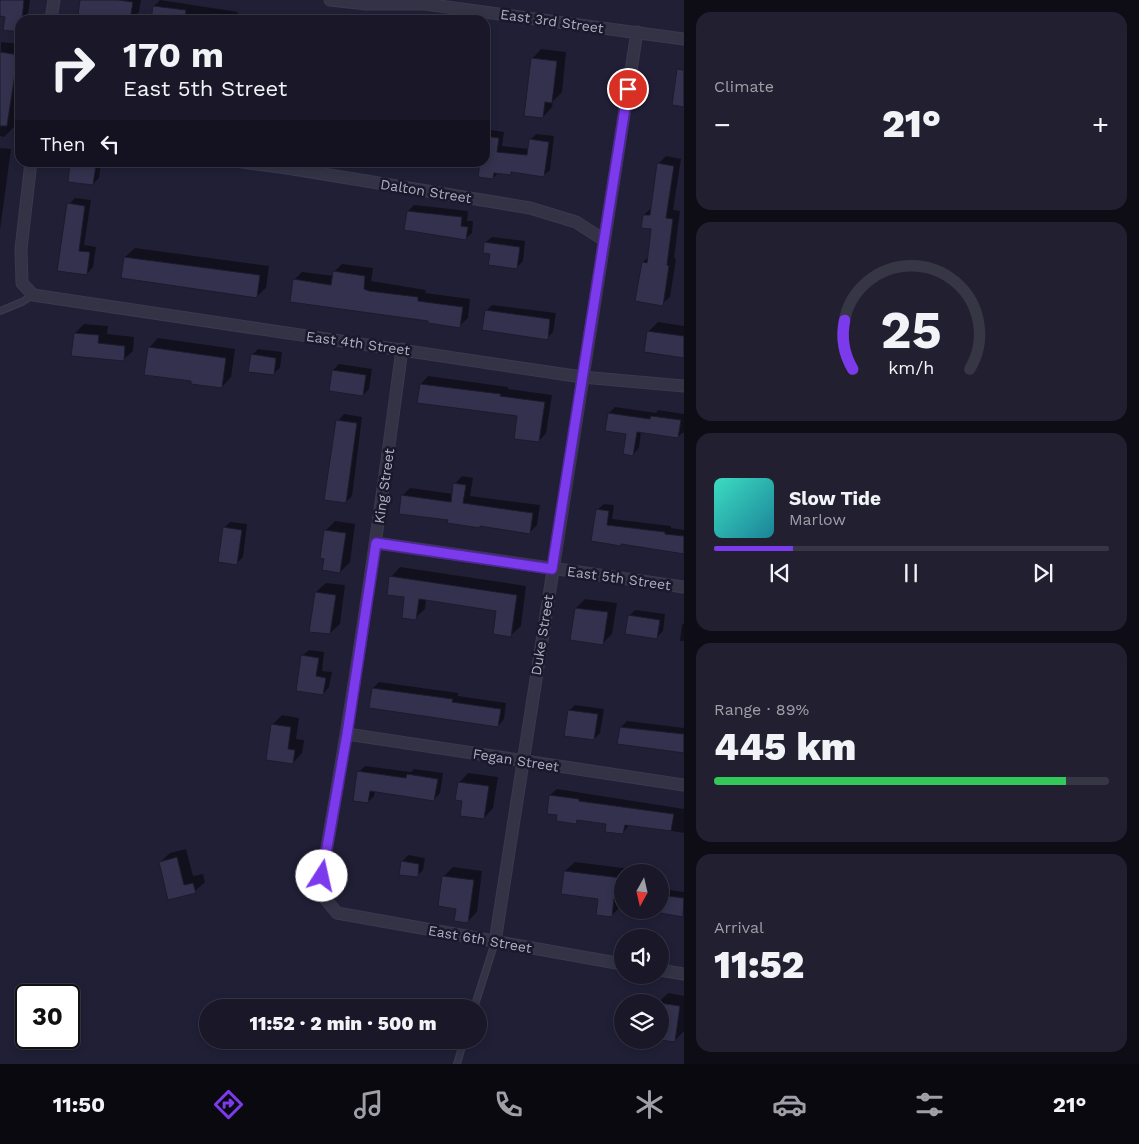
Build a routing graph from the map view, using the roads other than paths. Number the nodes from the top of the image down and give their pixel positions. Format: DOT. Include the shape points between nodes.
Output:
graph roads {
  1 [pos="54,0"];
  2 [pos="330,0"];
  3 [pos="425,2"];
  4 [pos="52,15"];
  5 [pos="637,32"];
  6 [pos="684,39"];
  7 [pos="30,167"];
  8 [pos="280,167"];
  9 [pos="604,240"];
  10 [pos="33,295"];
  11 [pos="0,311"];
  12 [pos="402,349"];
  13 [pos="582,377"];
  14 [pos="684,386"];
  15 [pos="376,543"];
  16 [pos="552,569"];
  17 [pos="684,587"];
  18 [pos="347,734"];
  19 [pos="522,761"];
  20 [pos="684,784"];
  21 [pos="337,913"];
  22 [pos="495,942"];
  23 [pos="614,963"];
  24 [pos="669,972"];
  25 [pos="684,974"];
  26 [pos="477,999"];
  27 [pos="461,1049"];
  28 [pos="457,1064"];
  1 -- 4 [label="street"];
  2 -- 3 [label="street, East 3rd Street" via="366,4"];
  3 -- 5 [label="street, East 3rd Street"];
  5 -- 6 [label="street, East 3rd Street"];
  5 -- 9 [label="street, Duke Street"];
  7 -- 10 [label="street" via="21,249 22,283"];
  8 -- 9 [label="street, Dalton Street" via="530,208 576,222"];
  9 -- 13 [label="street, Duke Street"];
  10 -- 11 [label="lane"];
  10 -- 12 [label="street, East 4th Street"];
  12 -- 13 [label="street, East 4th Street"];
  12 -- 15 [label="street, King Street"];
  13 -- 14 [label="street, East 4th Street"];
  13 -- 16 [label="street, Duke Street"];
  15 -- 16 [label="street, East 5th Street"];
  15 -- 18 [label="street, King Street"];
  16 -- 17 [label="street, East 5th Street"];
  16 -- 19 [label="street, Duke Street"];
  18 -- 19 [label="street, Fegan Street"];
  18 -- 21 [label="street, King Street" via="319,891"];
  19 -- 20 [label="street, Fegan Street"];
  19 -- 22 [label="street, Duke Street"];
  21 -- 22 [label="street, East 6th Street"];
  22 -- 23 [label="street, East 6th Street"];
  22 -- 26 [label="lane"];
  24 -- 25 [label="street"];
  27 -- 28 [label="lane"];
}
